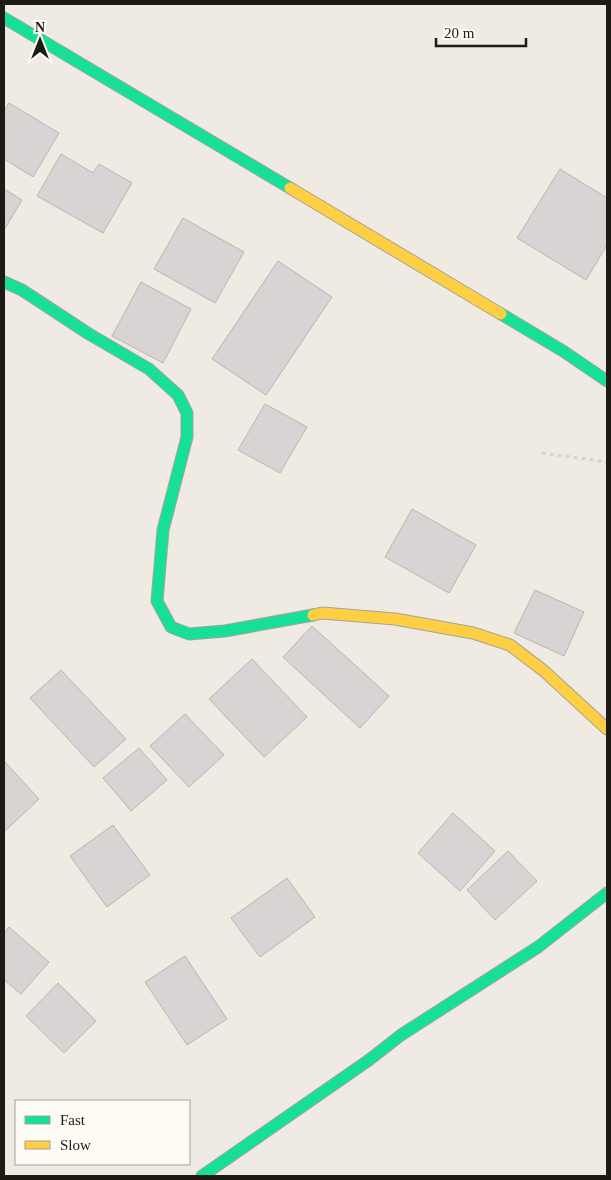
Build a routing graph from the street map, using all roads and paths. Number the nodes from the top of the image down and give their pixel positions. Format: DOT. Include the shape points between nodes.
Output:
graph roads {
  1 [pos="4,18"];
  2 [pos="4,282"];
  3 [pos="607,380"];
  4 [pos="542,452"];
  5 [pos="607,462"];
  6 [pos="607,729"];
  7 [pos="607,893"];
  8 [pos="202,1176"];
  1 -- 3 [label="street"];
  2 -- 6 [label="street" via="149,369 178,395 187,413 187,437 163,530 157,601 171,627 189,634 225,631 322,614 395,619 473,633 510,645"];
  4 -- 5 [label="path"];
  7 -- 8 [label="street" via="538,947 401,1035"];
}
